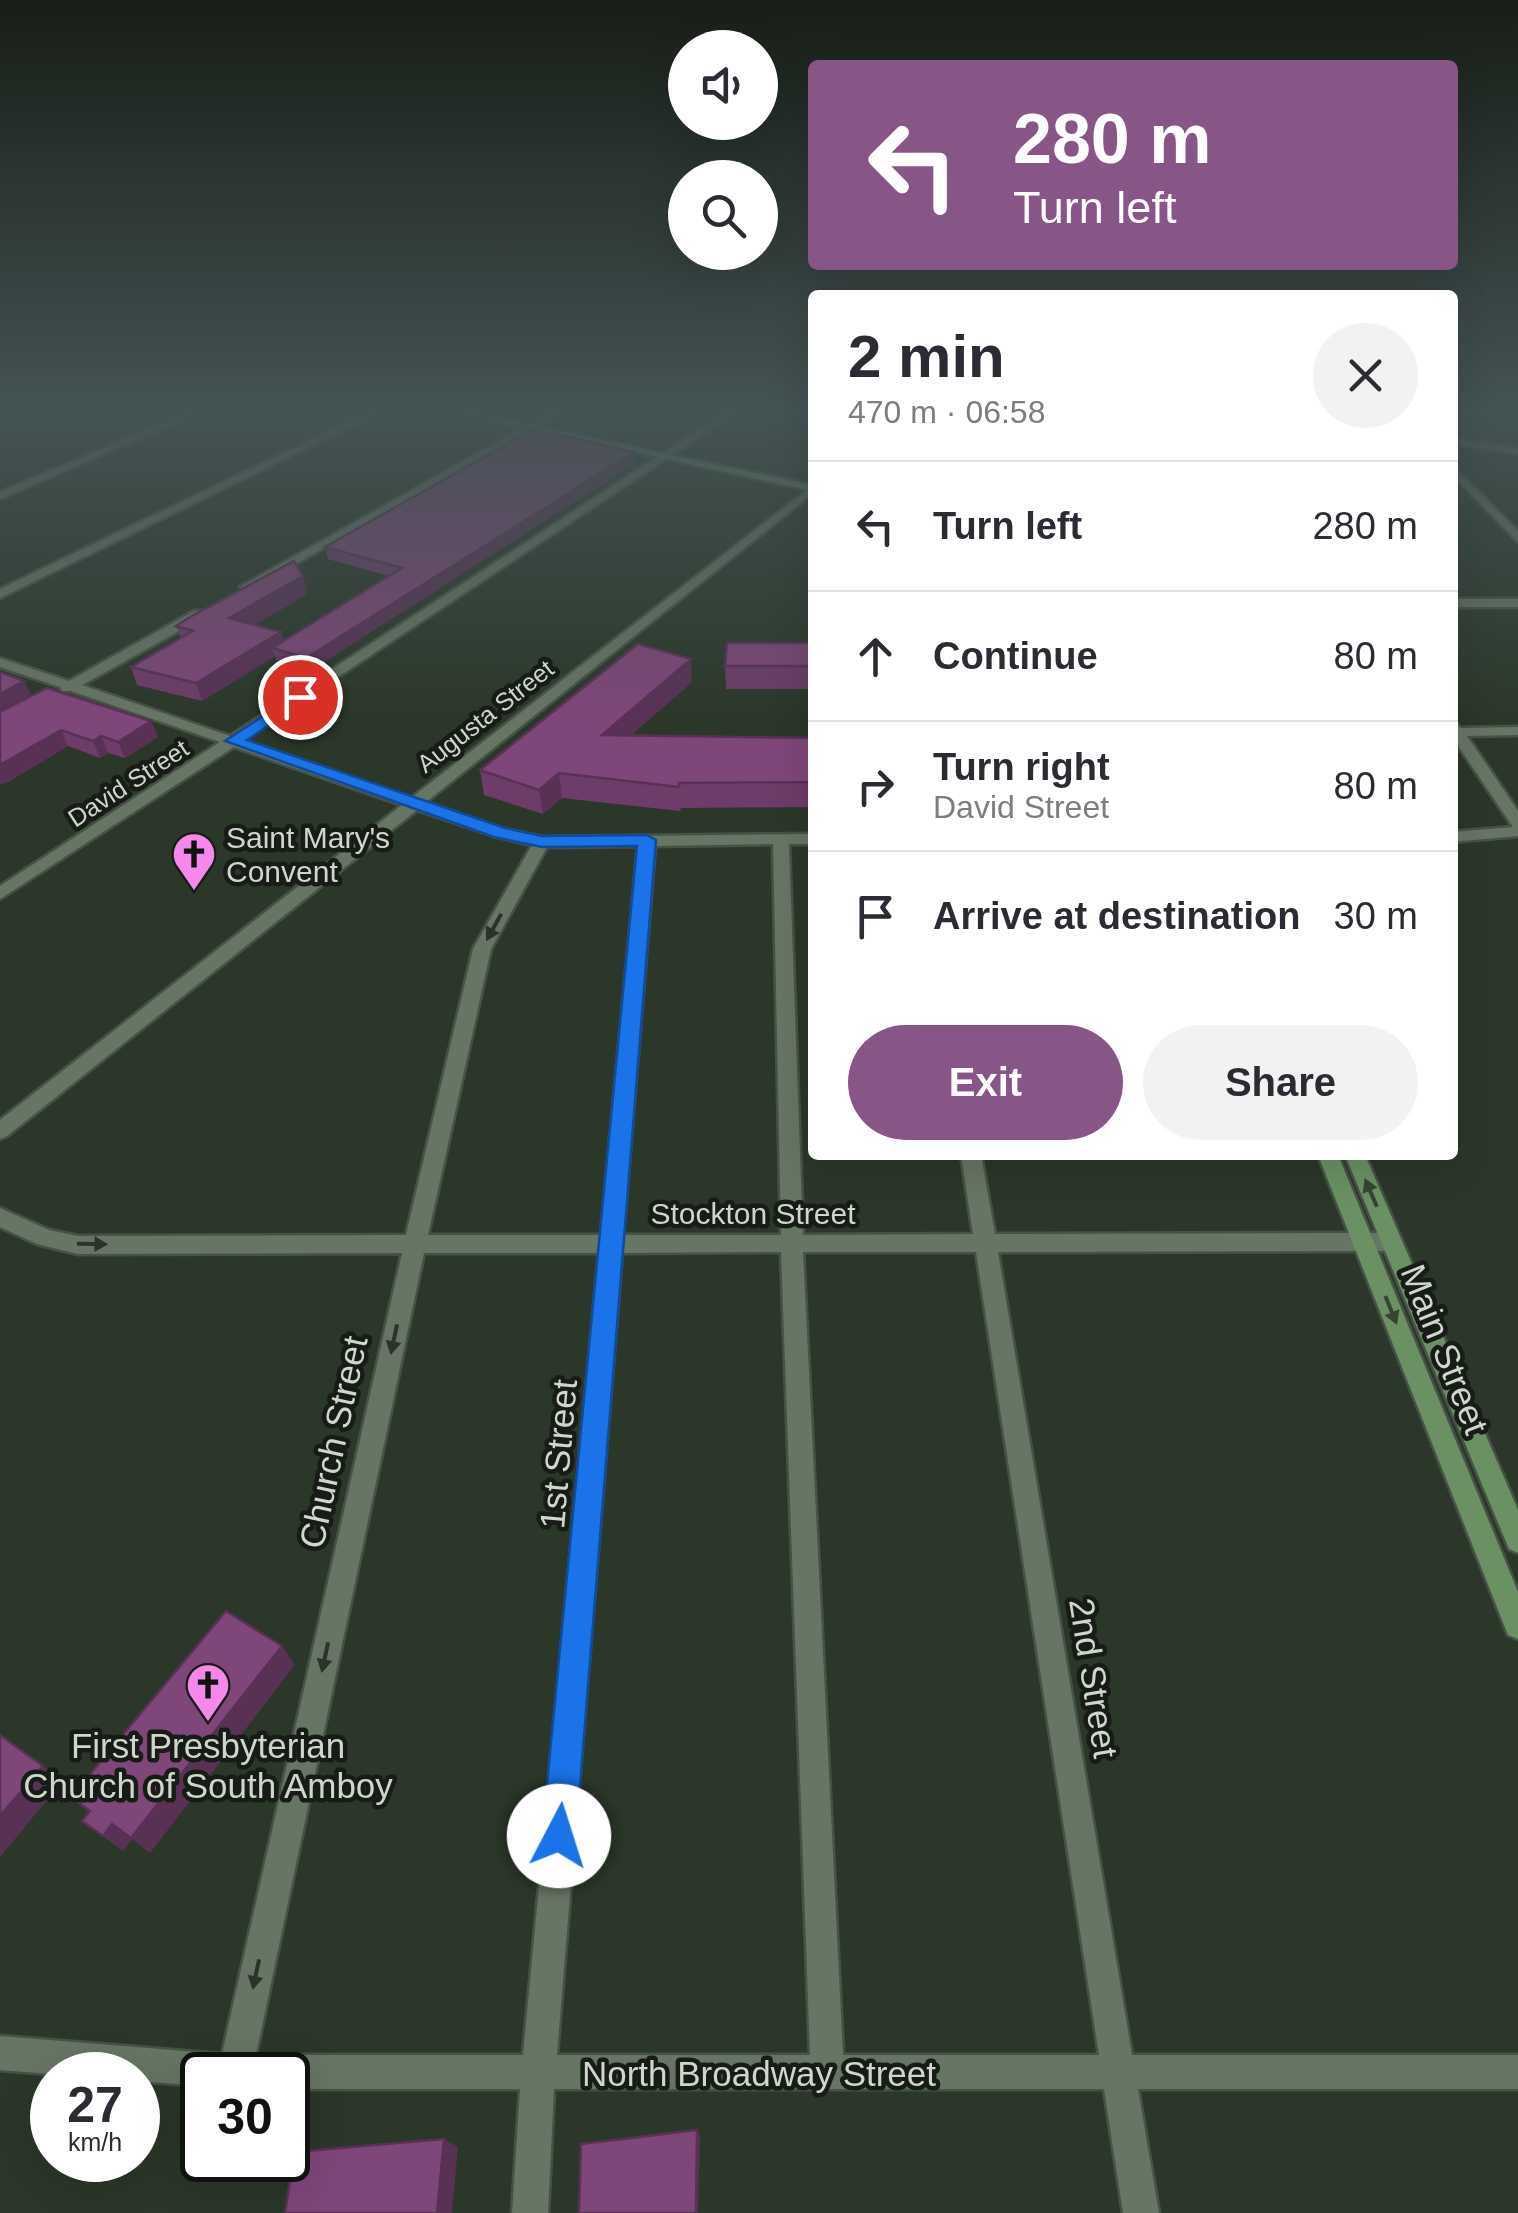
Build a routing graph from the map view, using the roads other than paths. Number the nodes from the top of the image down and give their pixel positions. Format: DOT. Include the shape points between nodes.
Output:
graph roads {
  1 [pos="163,515"];
  2 [pos="373,515"];
  3 [pos="573,515"];
  4 [pos="778,515"];
  5 [pos="1497,515"];
  6 [pos="1518,538"];
  7 [pos="0,594"];
  8 [pos="224,599"];
  9 [pos="1458,603"];
  10 [pos="1518,603"];
  11 [pos="207,609"];
  12 [pos="0,662"];
  13 [pos="64,689"];
  14 [pos="1458,729"];
  15 [pos="1518,732"];
  16 [pos="1458,734"];
  17 [pos="234,741"];
  18 [pos="414,804"];
  19 [pos="1518,824"];
  20 [pos="1518,831"];
  21 [pos="1458,836"];
  22 [pos="647,840"];
  23 [pos="781,840"];
  24 [pos="808,840"];
  25 [pos="542,842"];
  26 [pos="0,894"];
  27 [pos="0,1131"];
  28 [pos="972,1160"];
  29 [pos="1330,1160"];
  30 [pos="1357,1160"];
  31 [pos="0,1217"];
  32 [pos="612,1242"];
  33 [pos="1364,1242"];
  34 [pos="1391,1242"];
  35 [pos="414,1244"];
  36 [pos="792,1244"];
  37 [pos="985,1244"];
  38 [pos="1518,1540"];
  39 [pos="1518,1626"];
  40 [pos="239,2052"];
  41 [pos="0,2053"];
  42 [pos="180,2068"];
  43 [pos="827,2070"];
  44 [pos="310,2072"];
  45 [pos="1518,2072"];
  46 [pos="538,2074"];
  47 [pos="1119,2075"];
  48 [pos="530,2213"];
  49 [pos="1141,2213"];
  1 -- 7 [label="street"];
  2 -- 8 [label="street"];
  3 -- 17 [label="street, David Street"];
  4 -- 18 [label="street, Augusta Street"];
  5 -- 6 [label="street"];
  9 -- 10 [label="street"];
  11 -- 13 [label="street"];
  12 -- 13 [label="street"];
  13 -- 17 [label="street"];
  14 -- 15 [label="street"];
  16 -- 19 [label="street"];
  17 -- 18 [label="street"];
  17 -- 26 [label="street, David Street"];
  18 -- 25 [label="street"];
  18 -- 27 [label="street, Augusta Street"];
  20 -- 21 [label="street"];
  22 -- 23 [label="street"];
  22 -- 25 [label="street"];
  22 -- 32 [label="street, 1st Street"];
  23 -- 24 [label="street"];
  23 -- 36 [label="street"];
  25 -- 35 [label="street, Church Street, one-way" via="482,949"];
  28 -- 37 [label="street, 2nd Street"];
  29 -- 33 [label="main road, Main Street"];
  34 -- 30 [label="main road, Main Street, one-way"];
  31 -- 35 [label="street, Stockton Street, one-way" via="78,1245"];
  32 -- 35 [label="street, Stockton Street"];
  32 -- 36 [label="street, Stockton Street"];
  32 -- 46 [label="street, 1st Street"];
  33 -- 34 [label="street, Stockton Street"];
  33 -- 37 [label="street, Stockton Street"];
  33 -- 39 [label="main road, Main Street, one-way"];
  34 -- 38 [label="main road, Main Street"];
  35 -- 40 [label="street, Church Street, one-way"];
  36 -- 37 [label="street, Stockton Street"];
  36 -- 43 [label="street"];
  37 -- 47 [label="street, 2nd Street"];
  41 -- 42 [label="street, North Broadway Street"];
  43 -- 46 [label="street, North Broadway Street"];
  43 -- 47 [label="street, North Broadway Street"];
  44 -- 46 [label="street, North Broadway Street"];
  45 -- 47 [label="street, North Broadway Street"];
  46 -- 48 [label="street, 1st Street"];
  47 -- 49 [label="street, 2nd Street"];
}
